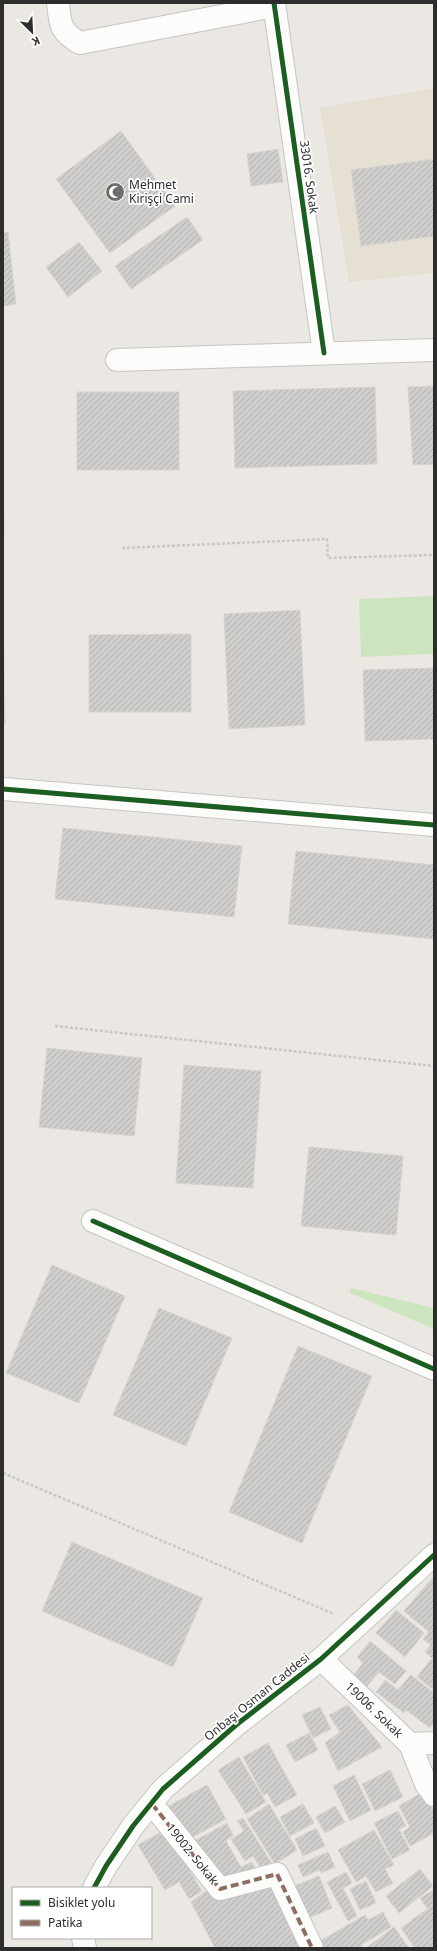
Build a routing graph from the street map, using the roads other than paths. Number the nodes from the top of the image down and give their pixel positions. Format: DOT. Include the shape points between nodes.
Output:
graph roads {
  1 [pos="58,3"];
  2 [pos="274,5"];
  3 [pos="434,350"];
  4 [pos="324,353"];
  5 [pos="117,360"];
  6 [pos="3,789"];
  7 [pos="434,825"];
  8 [pos="93,1221"];
  9 [pos="434,1369"];
  10 [pos="434,1555"];
  11 [pos="321,1658"];
  12 [pos="434,1743"];
  13 [pos="410,1744"];
  14 [pos="434,1796"];
  15 [pos="152,1804"];
  16 [pos="95,1887"];
  17 [pos="312,1948"];
  1 -- 2 [label="street" via="60,22 67,36 80,43"];
  2 -- 4 [label="street, 33016. Sokak"];
  3 -- 4 [label="street"];
  4 -- 5 [label="street"];
  6 -- 7 [label="street"];
  8 -- 9 [label="street"];
  10 -- 11 [label="street, Onbaşı Osman Caddesi"];
  11 -- 13 [label="street, 19006. Sokak"];
  11 -- 15 [label="street, Onbaşı Osman Caddesi" via="236,1725 163,1789"];
  12 -- 13 [label="street, 19006. Sokak"];
  13 -- 14 [label="street" via="426,1784"];
  15 -- 16 [label="street, Onbaşı Osman Caddesi" via="129,1832"];
  15 -- 17 [label="street, 19002. Sokak" via="220,1889 277,1874"];
}
